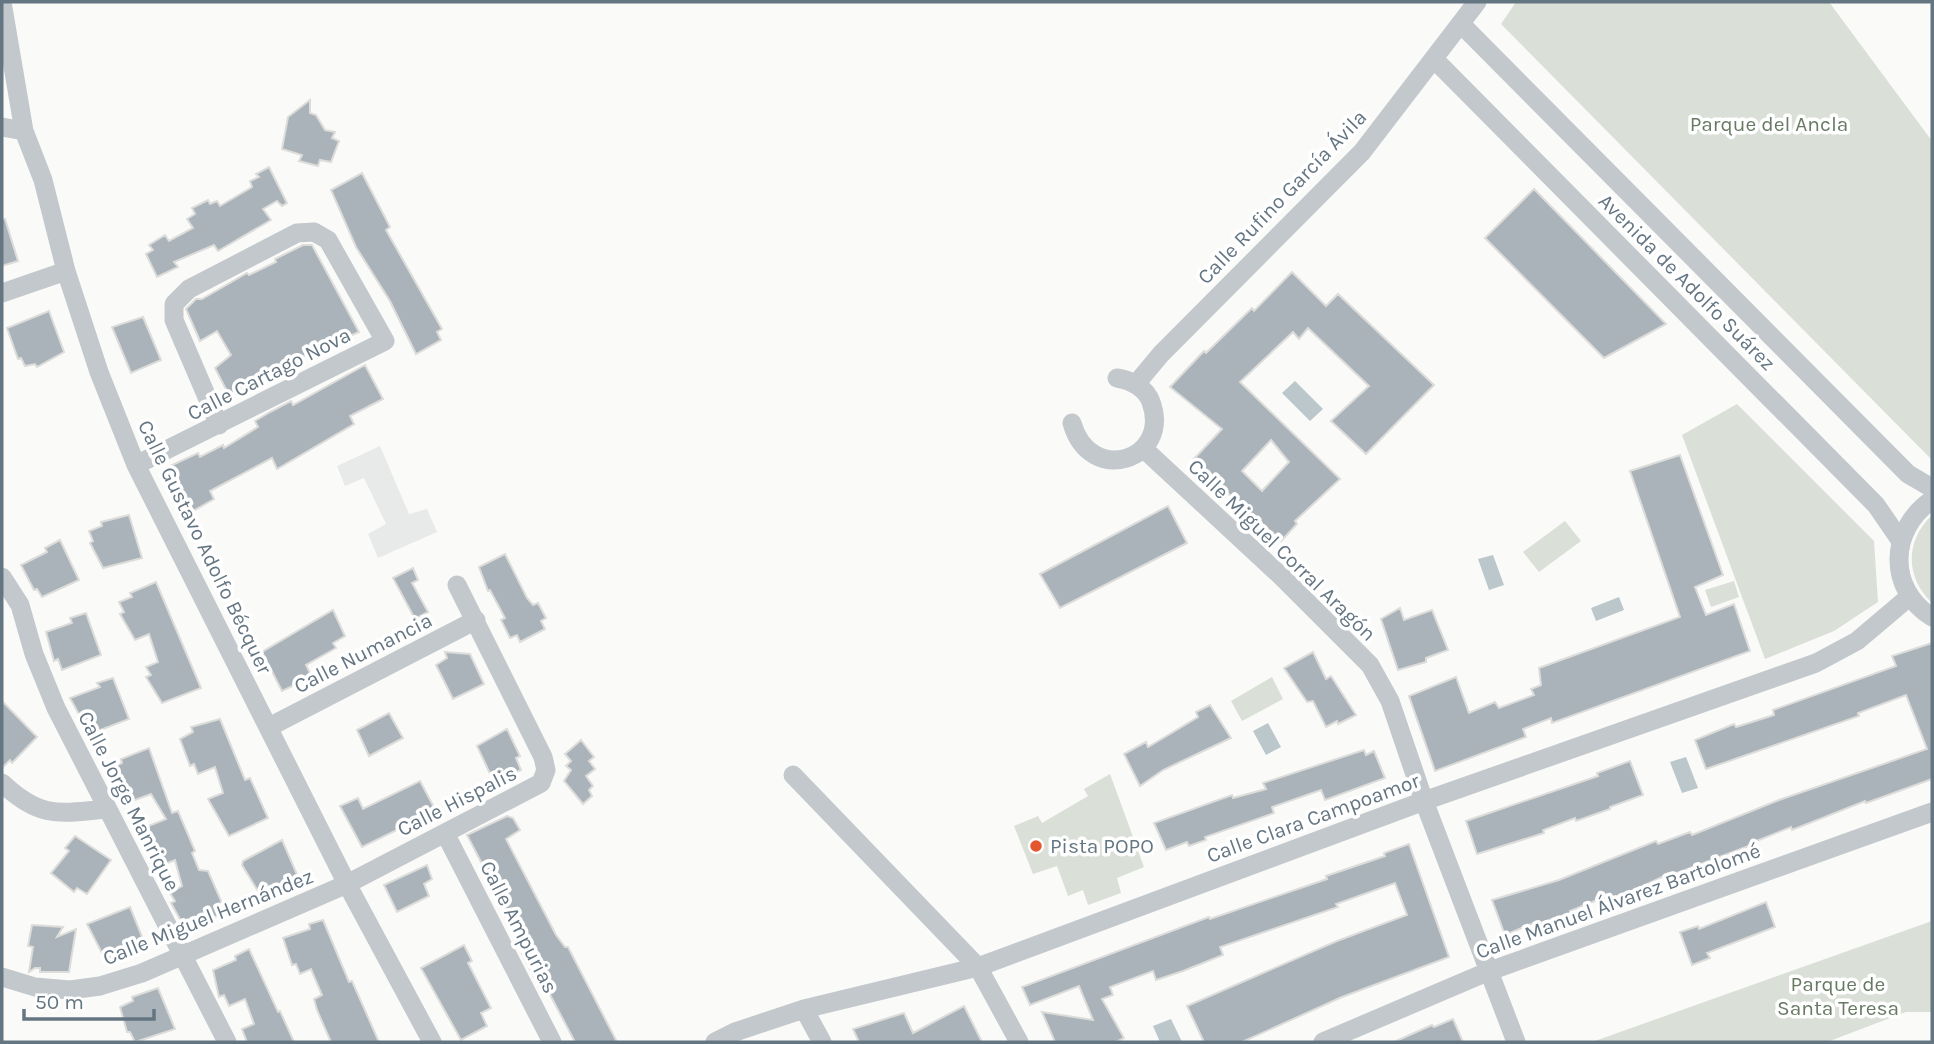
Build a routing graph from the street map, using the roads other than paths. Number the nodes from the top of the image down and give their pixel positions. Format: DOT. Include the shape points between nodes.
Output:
graph roads {
  1 [pos="2,2"];
  2 [pos="1477,2"];
  3 [pos="1461,24"];
  4 [pos="1435,60"];
  5 [pos="2,127"];
  6 [pos="24,131"];
  7 [pos="65,271"];
  8 [pos="2,293"];
  9 [pos="1072,423"];
  10 [pos="219,425"];
  11 [pos="1144,449"];
  12 [pos="136,465"];
  13 [pos="1932,488"];
  14 [pos="1932,500"];
  15 [pos="1900,540"];
  16 [pos="2,577"];
  17 [pos="457,585"];
  18 [pos="1909,597"];
  19 [pos="1932,617"];
  20 [pos="476,620"];
  21 [pos="271,726"];
  22 [pos="793,775"];
  23 [pos="2,783"];
  24 [pos="1423,801"];
  25 [pos="106,808"];
  26 [pos="1932,812"];
  27 [pos="444,833"];
  28 [pos="348,884"];
  29 [pos="182,954"];
  30 [pos="978,967"];
  31 [pos="1487,972"];
  32 [pos="2,977"];
  33 [pos="804,1009"];
  34 [pos="227,1042"];
  35 [pos="432,1042"];
  36 [pos="552,1042"];
  37 [pos="715,1042"];
  38 [pos="822,1042"];
  39 [pos="1019,1042"];
  40 [pos="1323,1042"];
  41 [pos="1516,1042"];
  1 -- 6 [label="street, Calle Gustavo Adolfo Bécquer"];
  2 -- 3 [label="street, Calle Rufino García Ávila"];
  3 -- 4 [label="street, Calle Rufino García Ávila"];
  3 -- 13 [label="street, Avenida de Adolfo Suárez" via="1908,474"];
  4 -- 11 [label="street, Calle Rufino García Ávila" via="1362,152 1161,354 1126,381 1149,397 1156,414 1154,433"];
  4 -- 15 [label="street, Avenida de Adolfo Suárez" via="1877,505"];
  5 -- 6 [label="street"];
  6 -- 7 [label="street, Calle Gustavo Adolfo Bécquer" via="43,180"];
  7 -- 8 [label="street"];
  7 -- 12 [label="street, Calle Gustavo Adolfo Bécquer"];
  9 -- 11 [label="street" via="1081,444 1100,458 1115,461"];
  10 -- 10 [label="street, Calle Cartago Nova" via="385,341 328,240 314,232 297,233 189,289 174,304 174,320"];
  10 -- 12 [label="street, Calle Cartago Nova"];
  11 -- 24 [label="street, Calle Miguel Corral Aragón" via="1370,665 1390,701"];
  12 -- 21 [label="street, Calle Gustavo Adolfo Bécquer"];
  14 -- 15 [label="street" via="1917,511"];
  15 -- 18 [label="street" via="1899,570"];
  16 -- 25 [label="street, Calle Jorge Manrique" via="20,605 34,654"];
  17 -- 20 [label="street, Calle Hispalis"];
  18 -- 19 [label="street"];
  18 -- 24 [label="street, Calle Clara Campoamor" via="1857,641 1816,663"];
  20 -- 21 [label="street, Calle Numancia"];
  20 -- 27 [label="street, Calle Hispalis" via="546,770 541,783"];
  21 -- 28 [label="street, Calle Gustavo Adolfo Bécquer"];
  22 -- 30 [label="street"];
  23 -- 25 [label="street" via="23,802 51,813"];
  24 -- 30 [label="street, Calle Clara Campoamor"];
  24 -- 31 [label="street, Calle Miguel Corral Aragón"];
  25 -- 29 [label="street, Calle Jorge Manrique"];
  26 -- 31 [label="street, Calle Manuel Álvarez Bartolomé"];
  27 -- 28 [label="street, Calle Hispalis"];
  27 -- 36 [label="street, Calle Ampurias"];
  28 -- 29 [label="street, Calle Miguel Hernández"];
  28 -- 35 [label="street, Calle Gustavo Adolfo Bécquer"];
  29 -- 32 [label="street, Calle Miguel Hernández" via="100,986 35,987"];
  29 -- 34 [label="street, Calle Jorge Manrique"];
  30 -- 33 [label="street, Calle Clara Campoamor"];
  30 -- 39 [label="street"];
  31 -- 40 [label="street, Calle Manuel Álvarez Bartolomé"];
  31 -- 41 [label="street, Calle Miguel Corral Aragón"];
  33 -- 37 [label="street, Calle Clara Campoamor"];
  33 -- 38 [label="street"];
}
